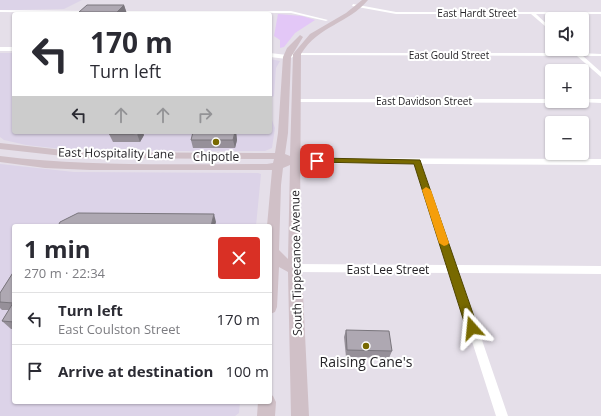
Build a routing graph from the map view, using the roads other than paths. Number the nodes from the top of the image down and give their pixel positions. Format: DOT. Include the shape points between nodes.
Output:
graph roads {
  1 [pos="365,0"];
  2 [pos="357,4"];
  3 [pos="0,12"];
  4 [pos="99,12"];
  5 [pos="113,12"];
  6 [pos="532,13"];
  7 [pos="601,14"];
  8 [pos="329,21"];
  9 [pos="545,25"];
  10 [pos="0,46"];
  11 [pos="12,46"];
  12 [pos="0,49"];
  13 [pos="12,49"];
  14 [pos="272,52"];
  15 [pos="272,55"];
  16 [pos="291,55"];
  17 [pos="545,55"];
  18 [pos="589,55"];
  19 [pos="601,55"];
  20 [pos="579,56"];
  21 [pos="601,75"];
  22 [pos="296,101"];
  23 [pos="545,101"];
  24 [pos="589,101"];
  25 [pos="601,101"];
  26 [pos="0,146"];
  27 [pos="0,159"];
  28 [pos="296,160"];
  29 [pos="279,161"];
  30 [pos="417,162"];
  31 [pos="601,162"];
  32 [pos="272,251"];
  33 [pos="295,268"];
  34 [pos="453,269"];
  35 [pos="601,270"];
  36 [pos="267,404"];
  37 [pos="266,416"];
  38 [pos="300,416"];
  39 [pos="502,416"];
  1 -- 2 [label="main road"];
  2 -- 6 [label="street, East Hardt Street" via="392,13"];
  2 -- 8 [label="main road"];
  3 -- 4 [label="street"];
  5 -- 8 [label="street" via="291,12"];
  6 -- 7 [label="street, East Hardt Street"];
  6 -- 9 [label="street"];
  8 -- 16 [label="main road"];
  10 -- 11 [label="street"];
  12 -- 13 [label="street"];
  14 -- 16 [label="street"];
  15 -- 16 [label="street"];
  16 -- 17 [label="street, East Gould Street"];
  16 -- 22 [label="main road, South Tippecanoe Avenue"];
  16 -- 29 [label="main road, South Tippecanoe Avenue"];
  18 -- 19 [label="street, East Gould Street"];
  20 -- 21 [label="street"];
  22 -- 23 [label="street, East Davidson Street"];
  22 -- 28 [label="main road, South Tippecanoe Avenue"];
  24 -- 25 [label="street"];
  26 -- 29 [label="main road, East Hospitality Lane" via="81,155 270,156"];
  27 -- 29 [label="main road, East Hospitality Lane" via="90,167"];
  28 -- 29 [label="main road, East Hospitality Lane"];
  28 -- 30 [label="street"];
  28 -- 33 [label="main road, South Tippecanoe Avenue"];
  29 -- 32 [label="main road, South Tippecanoe Avenue"];
  30 -- 31 [label="street"];
  30 -- 34 [label="street"];
  32 -- 33 [label="main road" via="285,265"];
  33 -- 34 [label="street, East Lee Street"];
  33 -- 38 [label="main road, South Tippecanoe Avenue"];
  34 -- 35 [label="street, East Lee Street"];
  34 -- 39 [label="street"];
  36 -- 37 [label="main road"];
}
